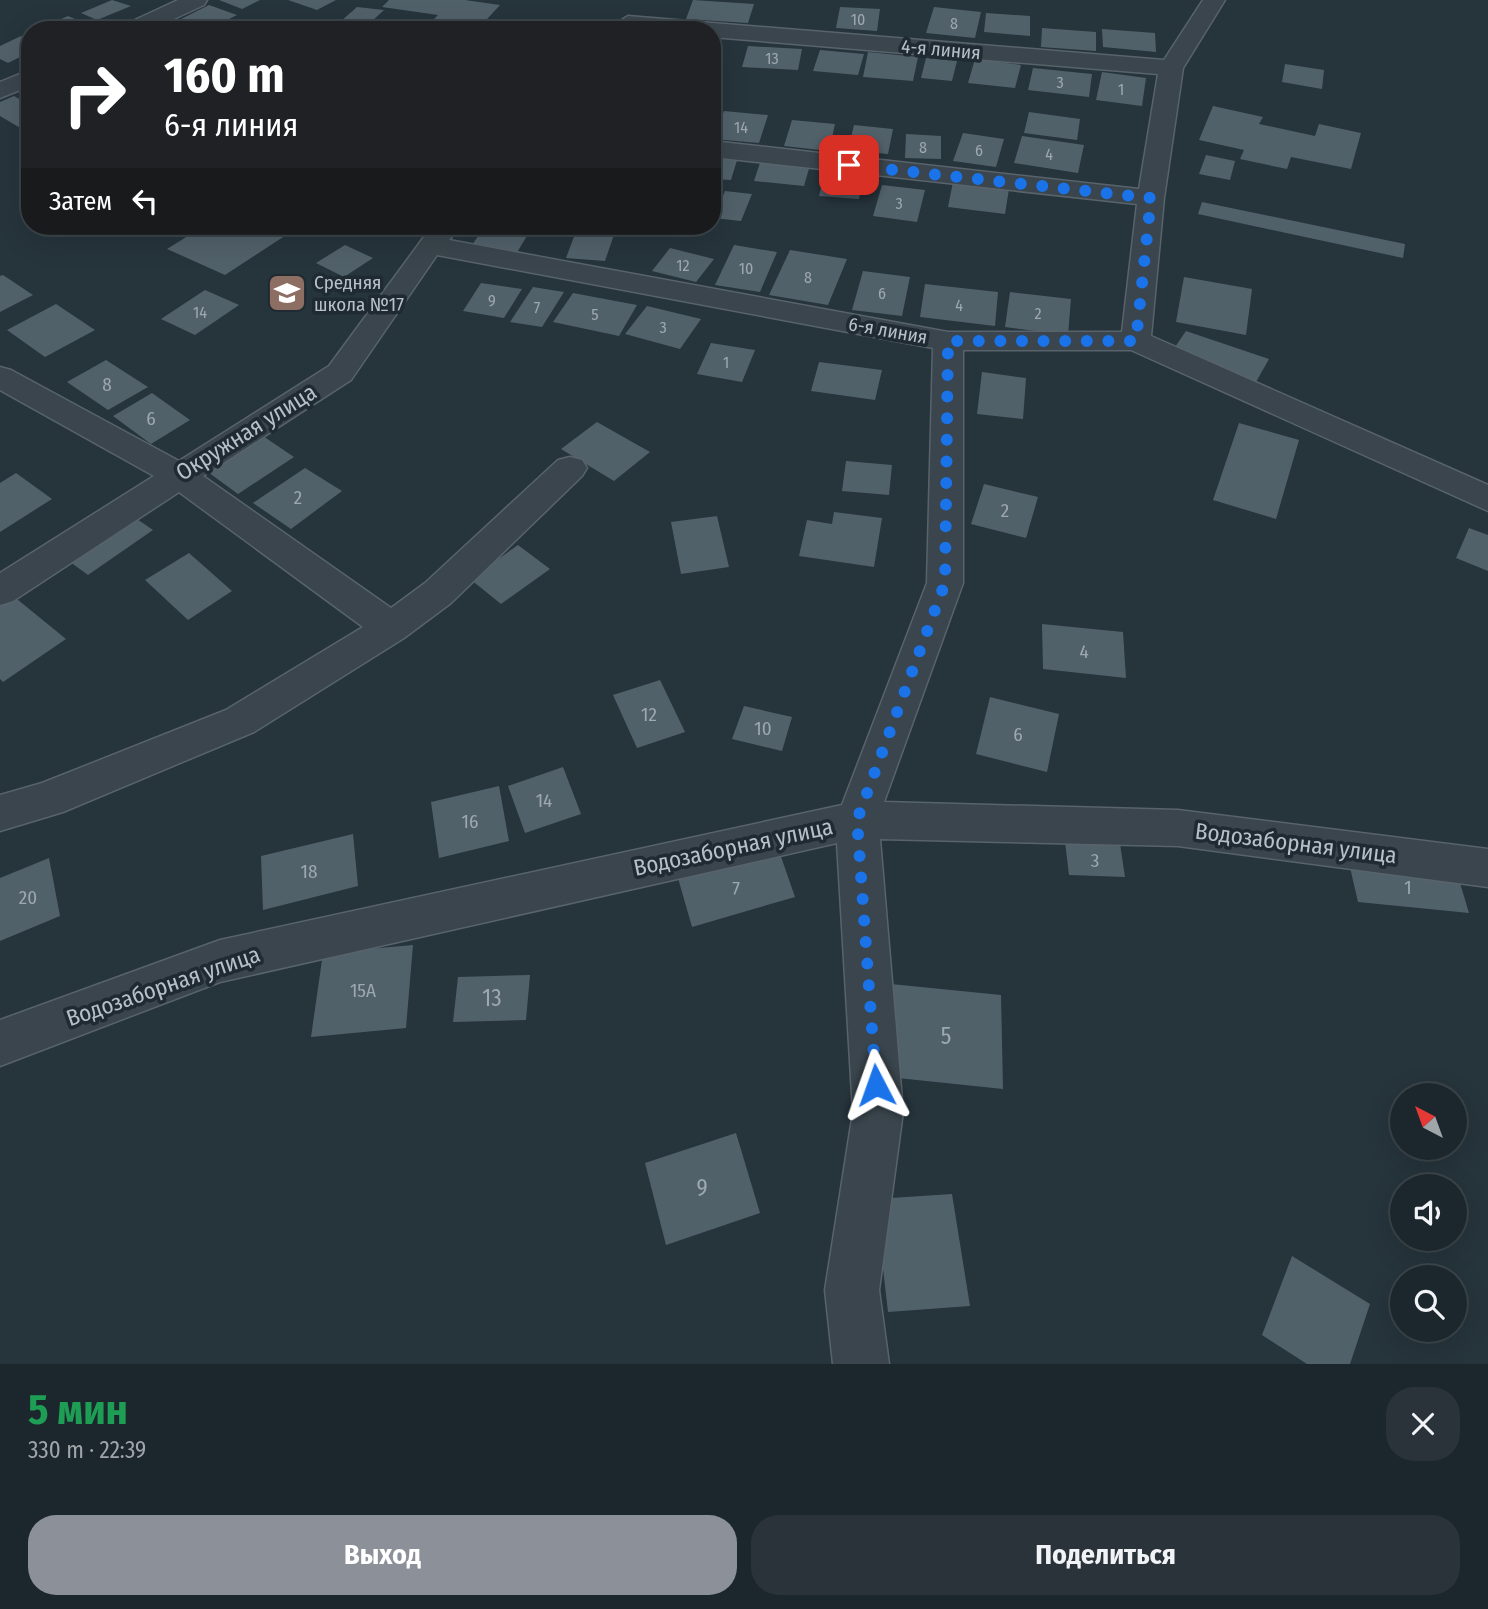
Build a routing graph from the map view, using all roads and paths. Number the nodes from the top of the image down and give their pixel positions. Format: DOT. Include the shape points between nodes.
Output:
graph roads {
  1 [pos="197,0"];
  2 [pos="644,0"];
  3 [pos="1214,0"];
  4 [pos="152,21"];
  5 [pos="629,21"];
  6 [pos="721,31"];
  7 [pos="1171,68"];
  8 [pos="21,81"];
  9 [pos="0,91"];
  10 [pos="721,150"];
  11 [pos="1151,198"];
  12 [pos="438,236"];
  13 [pos="948,341"];
  14 [pos="1136,341"];
  15 [pos="0,377"];
  16 [pos="570,468"];
  17 [pos="178,475"];
  18 [pos="1488,499"];
  19 [pos="0,591"];
  20 [pos="391,628"];
  21 [pos="0,813"];
  22 [pos="857,820"];
  23 [pos="1488,867"];
  24 [pos="0,1043"];
  25 [pos="861,1364"];
  1 -- 4 [label="street"];
  2 -- 5 [label="street"];
  3 -- 7 [label="street"];
  6 -- 7 [label="street, 4-я линия"];
  7 -- 11 [label="street"];
  8 -- 9 [label="street"];
  10 -- 11 [label="street"];
  11 -- 14 [label="street"];
  12 -- 13 [label="street, 6-я линия"];
  12 -- 17 [label="street, Окружная улица" via="340,373"];
  13 -- 14 [label="street, 6-я линия"];
  13 -- 22 [label="street" via="945,583"];
  14 -- 18 [label="street, 6-я линия"];
  15 -- 17 [label="street"];
  16 -- 20 [label="street" via="438,593"];
  17 -- 19 [label="street, Окружная улица"];
  17 -- 20 [label="street"];
  20 -- 21 [label="street" via="240,721 48,800"];
  22 -- 23 [label="street, Водозаборная улица" via="1178,828"];
  22 -- 24 [label="street, Водозаборная улица" via="220,961"];
  22 -- 25 [label="street" via="878,1112 852,1290"];
}
